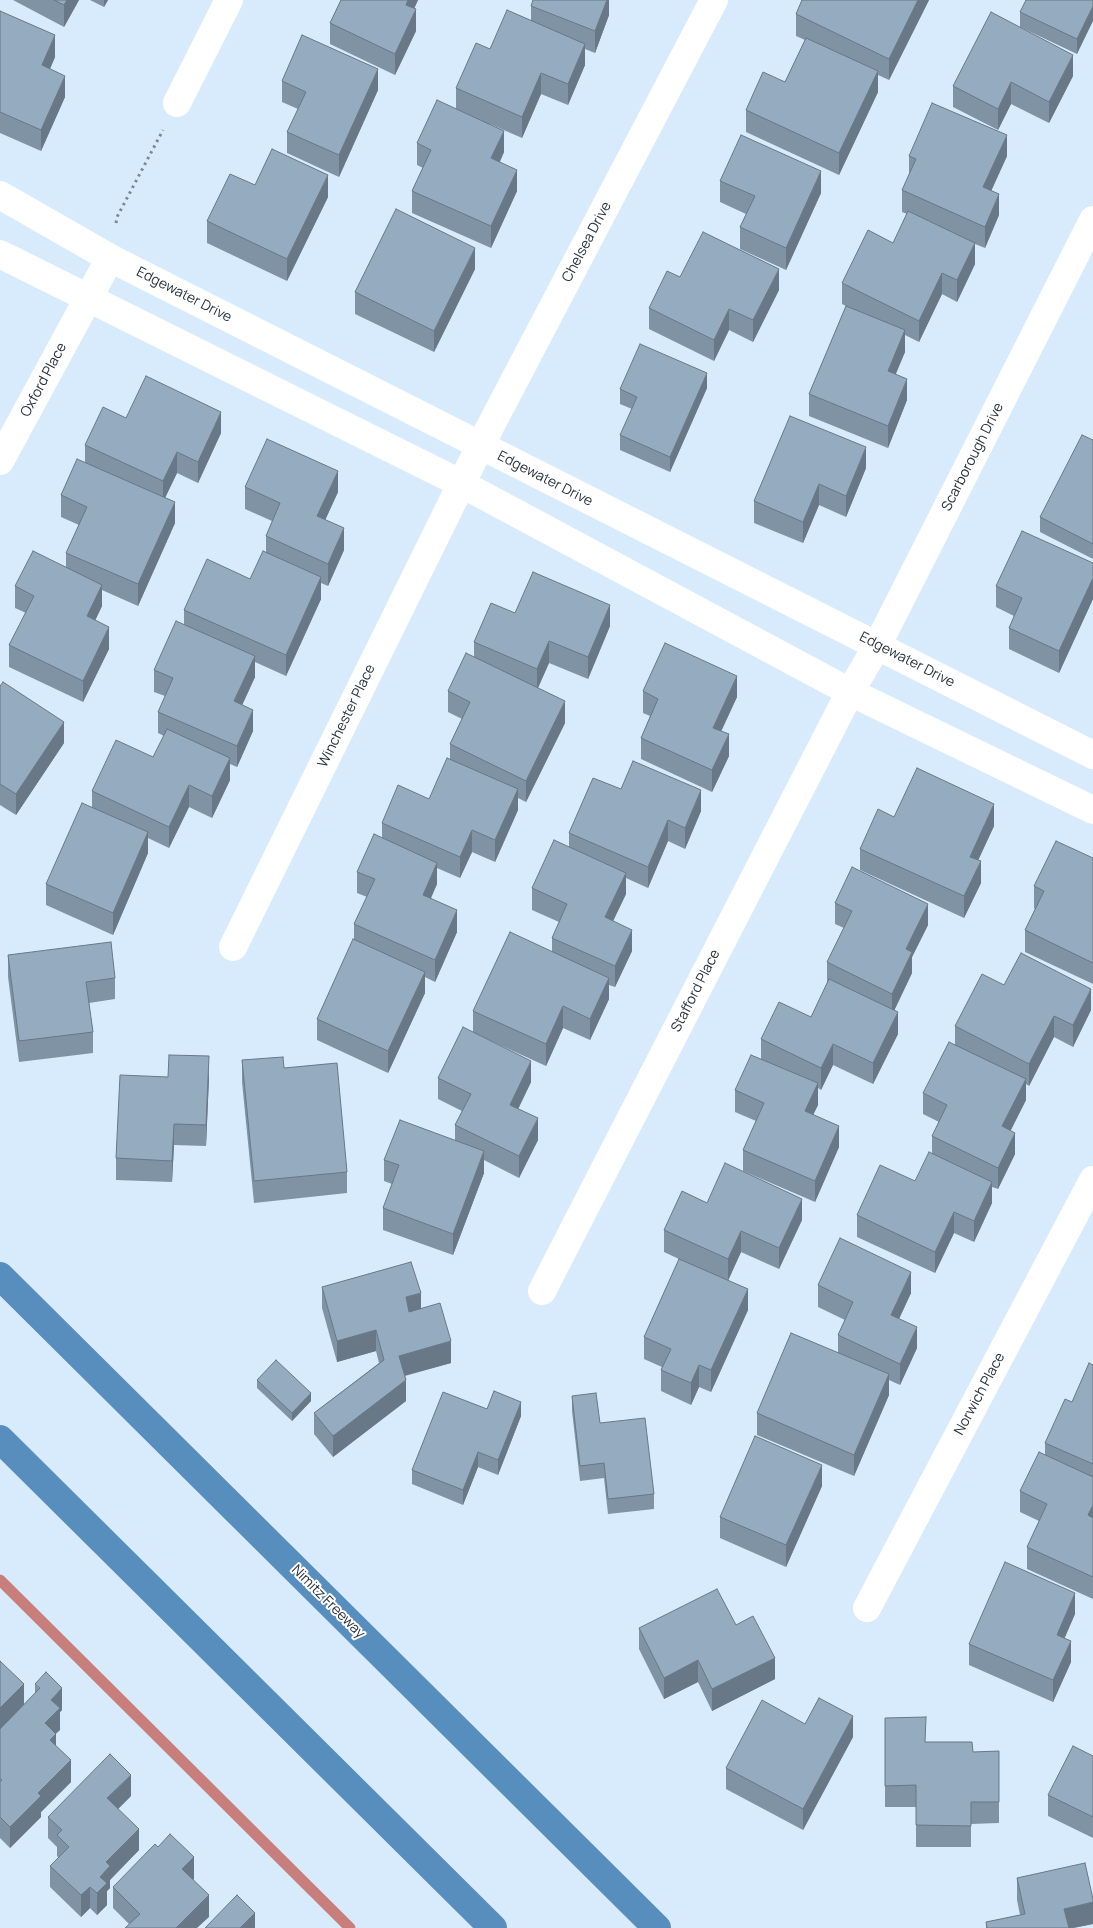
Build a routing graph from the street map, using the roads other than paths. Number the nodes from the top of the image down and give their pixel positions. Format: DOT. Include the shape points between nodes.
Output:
graph roads {
  1 [pos="229,0"];
  2 [pos="714,0"];
  3 [pos="177,103"];
  4 [pos="0,195"];
  5 [pos="1093,220"];
  6 [pos="0,254"];
  7 [pos="110,258"];
  8 [pos="88,298"];
  9 [pos="480,446"];
  10 [pos="0,462"];
  11 [pos="462,484"];
  12 [pos="877,646"];
  13 [pos="850,692"];
  14 [pos="1093,755"];
  15 [pos="1093,810"];
  16 [pos="232,947"];
  17 [pos="1093,1180"];
  18 [pos="0,1276"];
  19 [pos="542,1291"];
  20 [pos="0,1439"];
  21 [pos="866,1608"];
  22 [pos="493,1928"];
  23 [pos="657,1928"];
  1 -- 3 [label="street"];
  2 -- 9 [label="street, Chelsea Drive"];
  4 -- 7 [label="street, Edgewater Drive"];
  5 -- 12 [label="street, Scarborough Drive"];
  6 -- 8 [label="street"];
  7 -- 8 [label="street, Oxford Place"];
  7 -- 9 [label="street, Edgewater Drive"];
  8 -- 10 [label="street, Oxford Place"];
  8 -- 11 [label="street"];
  9 -- 11 [label="street, Chelsea Drive"];
  9 -- 12 [label="street, Edgewater Drive"];
  11 -- 13 [label="street"];
  11 -- 16 [label="street, Winchester Place"];
  12 -- 13 [label="street, Scarborough Drive"];
  12 -- 14 [label="street, Edgewater Drive"];
  13 -- 15 [label="street"];
  13 -- 19 [label="street, Stafford Place"];
  17 -- 21 [label="street, Norwich Place"];
  18 -- 23 [label="highway, Nimitz Freeway"];
  20 -- 22 [label="highway"];
}
